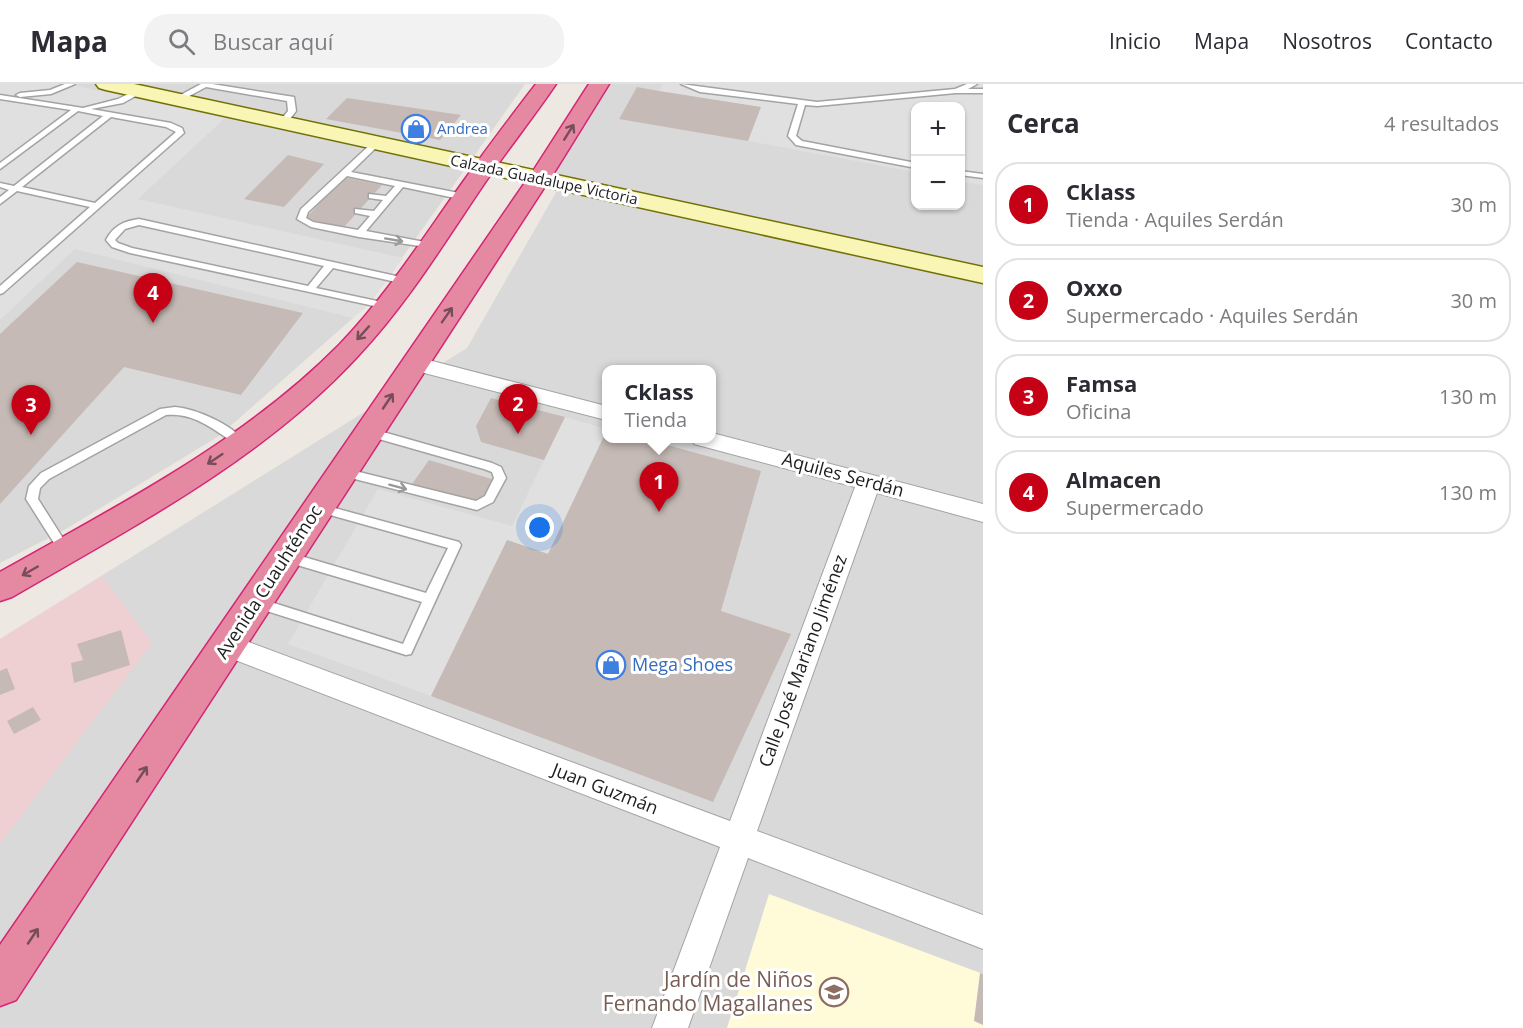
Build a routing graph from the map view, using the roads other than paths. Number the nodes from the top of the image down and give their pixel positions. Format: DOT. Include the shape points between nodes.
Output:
graph roads {
  1 [pos="71,84"];
  2 [pos="106,84"];
  3 [pos="546,84"];
  4 [pos="685,84"];
  5 [pos="968,87"];
  6 [pos="592,88"];
  7 [pos="138,91"];
  8 [pos="983,91"];
  9 [pos="0,96"];
  10 [pos="983,100"];
  11 [pos="802,103"];
  12 [pos="77,109"];
  13 [pos="109,116"];
  14 [pos="377,143"];
  15 [pos="911,165"];
  16 [pos="0,167"];
  17 [pos="484,168"];
  18 [pos="345,173"];
  19 [pos="965,174"];
  20 [pos="983,176"];
  21 [pos="538,179"];
  22 [pos="400,184"];
  23 [pos="0,185"];
  24 [pos="16,189"];
  25 [pos="372,196"];
  26 [pos="464,197"];
  27 [pos="388,199"];
  28 [pos="0,201"];
  29 [pos="95,206"];
  30 [pos="358,211"];
  31 [pos="375,214"];
  32 [pos="358,234"];
  33 [pos="430,246"];
  34 [pos="330,265"];
  35 [pos="983,275"];
  36 [pos="405,281"];
  37 [pos="310,289"];
  38 [pos="0,291"];
  39 [pos="388,306"];
  40 [pos="413,363"];
  41 [pos="602,412"];
  42 [pos="368,431"];
  43 [pos="240,441"];
  44 [pos="716,442"];
  45 [pos="341,472"];
  46 [pos="869,482"];
  47 [pos="318,507"];
  48 [pos="983,513"];
  49 [pos="65,551"];
  50 [pos="286,557"];
  51 [pos="0,588"];
  52 [pos="430,599"];
  53 [pos="256,602"];
  54 [pos="227,645"];
  55 [pos="737,840"];
  56 [pos="983,932"];
  57 [pos="0,984"];
  58 [pos="670,1028"];
  1 -- 9 [label="lane" via="32,95"];
  2 -- 7 [label="street, Calzada Guadalupe Victoria"];
  3 -- 17 [label="highway"];
  4 -- 11 [label="lane" via="700,90"];
  5 -- 8 [label="lane"];
  5 -- 10 [label="lane"];
  5 -- 11 [label="lane" via="838,103"];
  21 -- 6 [label="highway, Avenida Cuauhtémoc, one-way"];
  7 -- 12 [label="lane" via="120,101"];
  7 -- 14 [label="street, Calzada Guadalupe Victoria"];
  9 -- 12 [label="lane"];
  11 -- 15 [label="lane" via="792,136 799,143"];
  12 -- 13 [label="lane"];
  12 -- 16 [label="lane"];
  13 -- 24 [label="lane"];
  13 -- 29 [label="lane" via="168,125 180,133"];
  14 -- 17 [label="street, Calzada Guadalupe Victoria"];
  14 -- 18 [label="lane"];
  17 -- 21 [label="street, Calzada Guadalupe Victoria"];
  17 -- 26 [label="highway"];
  18 -- 22 [label="lane"];
  18 -- 32 [label="lane" via="301,215 305,222"];
  19 -- 20 [label="lane"];
  21 -- 35 [label="street, Calzada Guadalupe Victoria"];
  40 -- 21 [label="highway, Avenida Cuauhtémoc, one-way"];
  22 -- 26 [label="lane"];
  22 -- 27 [label="lane"];
  23 -- 24 [label="lane"];
  24 -- 28 [label="lane"];
  24 -- 29 [label="lane"];
  25 -- 27 [label="lane"];
  26 -- 33 [label="highway"];
  27 -- 31 [label="lane"];
  29 -- 38 [label="lane"];
  30 -- 31 [label="lane"];
  31 -- 32 [label="lane"];
  32 -- 33 [label="lane, one-way"];
  33 -- 36 [label="highway"];
  34 -- 36 [label="lane"];
  34 -- 37 [label="lane"];
  34 -- 37 [label="lane" via="139,222 125,224 110,240 130,250"];
  36 -- 39 [label="highway"];
  37 -- 39 [label="lane"];
  39 -- 43 [label="highway, one-way" via="310,387"];
  40 -- 41 [label="street"];
  42 -- 40 [label="highway, Avenida Cuauhtémoc, one-way"];
  42 -- 45 [label="highway, Avenida Cuauhtémoc"];
  45 -- 42 [label="lane, one-way" via="477,506 489,499 500,478 488,466"];
  43 -- 49 [label="highway, one-way" via="135,511"];
  43 -- 49 [label="lane" via="187,410 174,410 45,476 35,486 32,499"];
  44 -- 46 [label="street, Aquiles Serdán"];
  45 -- 47 [label="highway, Avenida Cuauhtémoc"];
  46 -- 48 [label="street, Aquiles Serdán"];
  46 -- 55 [label="street, Calle José Mariano Jiménez"];
  47 -- 50 [label="highway, Avenida Cuauhtémoc"];
  47 -- 52 [label="lane" via="455,546"];
  49 -- 51 [label="highway, one-way"];
  50 -- 52 [label="lane"];
  50 -- 53 [label="highway, Avenida Cuauhtémoc"];
  52 -- 53 [label="lane" via="406,650"];
  53 -- 54 [label="highway, Avenida Cuauhtémoc"];
  54 -- 55 [label="street, Juan Guzmán"];
  57 -- 54 [label="highway, Avenida Cuauhtémoc, one-way"];
  55 -- 56 [label="street, Juan Guzmán"];
  55 -- 58 [label="street, Calle José Mariano Jiménez"];
}
